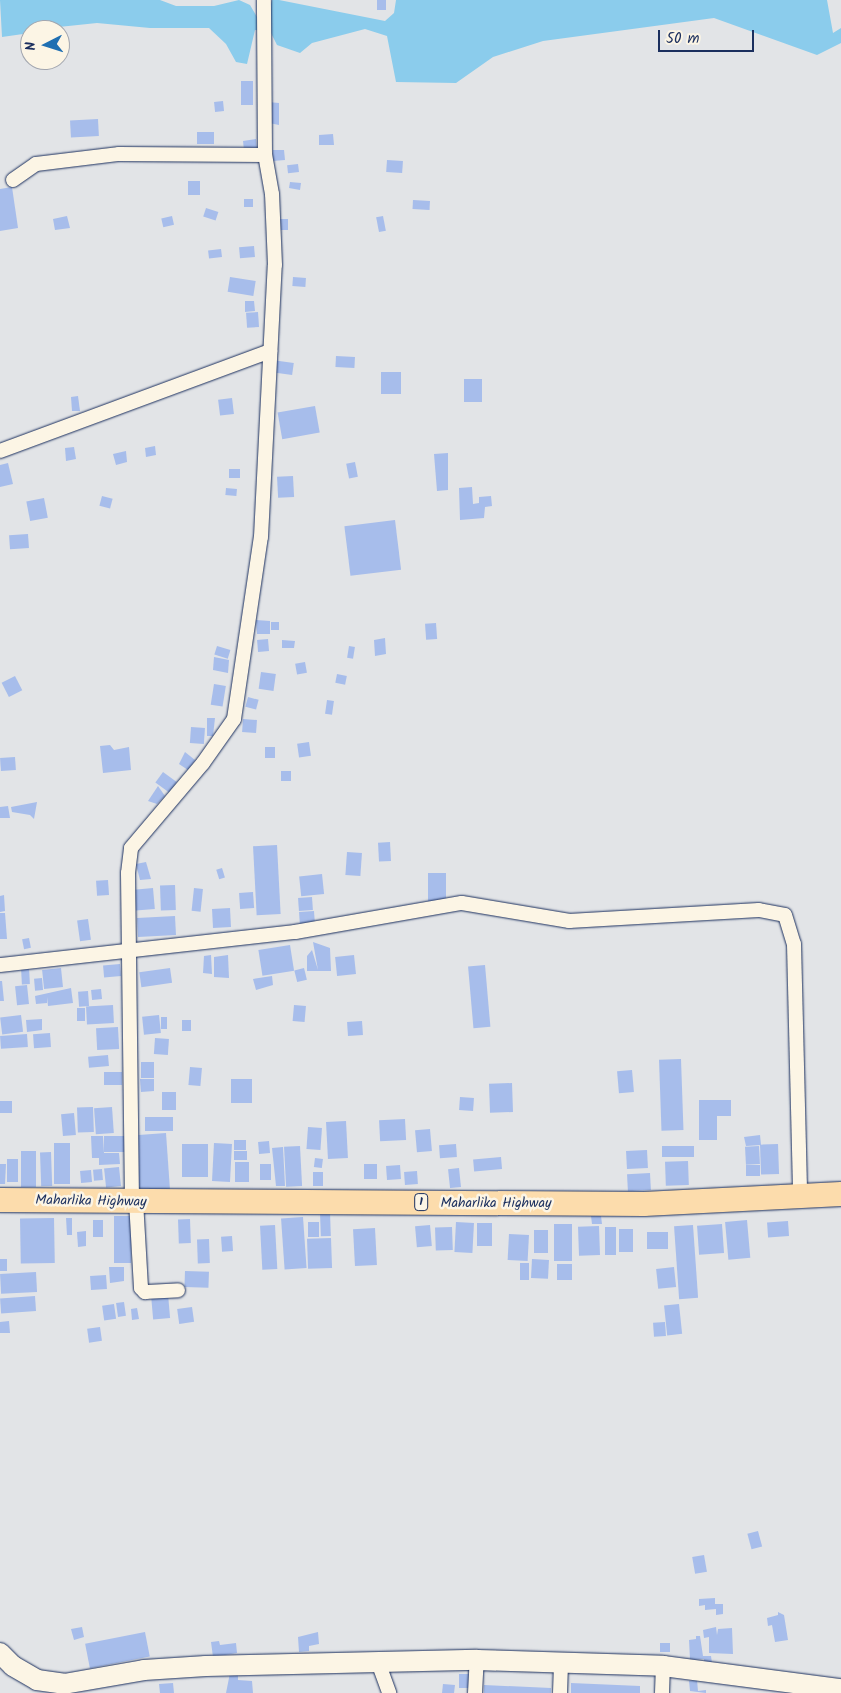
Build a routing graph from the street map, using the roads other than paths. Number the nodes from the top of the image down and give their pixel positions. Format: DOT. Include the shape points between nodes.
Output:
graph roads {
  1 [pos="264,0"];
  2 [pos="265,155"];
  3 [pos="13,180"];
  4 [pos="270,351"];
  5 [pos="0,451"];
  6 [pos="131,950"];
  7 [pos="0,965"];
  8 [pos="841,1194"];
  9 [pos="800,1196"];
  10 [pos="0,1200"];
  11 [pos="134,1201"];
  12 [pos="178,1290"];
  13 [pos="0,1653"];
  14 [pos="477,1660"];
  15 [pos="378,1662"];
  16 [pos="561,1663"];
  17 [pos="663,1666"];
  18 [pos="64,1689"];
  19 [pos="841,1689"];
  20 [pos="389,1693"];
  21 [pos="475,1693"];
  22 [pos="560,1693"];
  23 [pos="662,1693"];
  1 -- 2 [label="street"];
  2 -- 3 [label="street" via="119,154 36,164"];
  2 -- 4 [label="street" via="272,194 274,265"];
  4 -- 5 [label="street"];
  4 -- 6 [label="street" via="261,537 234,718 203,763 131,848 128,873"];
  6 -- 7 [label="street"];
  6 -- 9 [label="street" via="295,932 462,903 569,921 758,910 785,915 794,944"];
  6 -- 11 [label="street"];
  8 -- 9 [label="highway, Maharlika Highway / 1"];
  9 -- 11 [label="highway, Maharlika Highway / 1" via="644,1204"];
  10 -- 11 [label="highway, Maharlika Highway / 1"];
  11 -- 12 [label="street" via="141,1288 145,1292"];
  13 -- 18 [label="main road" via="13,1666 37,1680"];
  14 -- 15 [label="main road"];
  14 -- 16 [label="main road"];
  14 -- 21 [label="street"];
  15 -- 18 [label="main road" via="144,1670"];
  15 -- 20 [label="street"];
  16 -- 17 [label="main road"];
  16 -- 22 [label="street"];
  17 -- 19 [label="main road"];
  17 -- 23 [label="street"];
}
